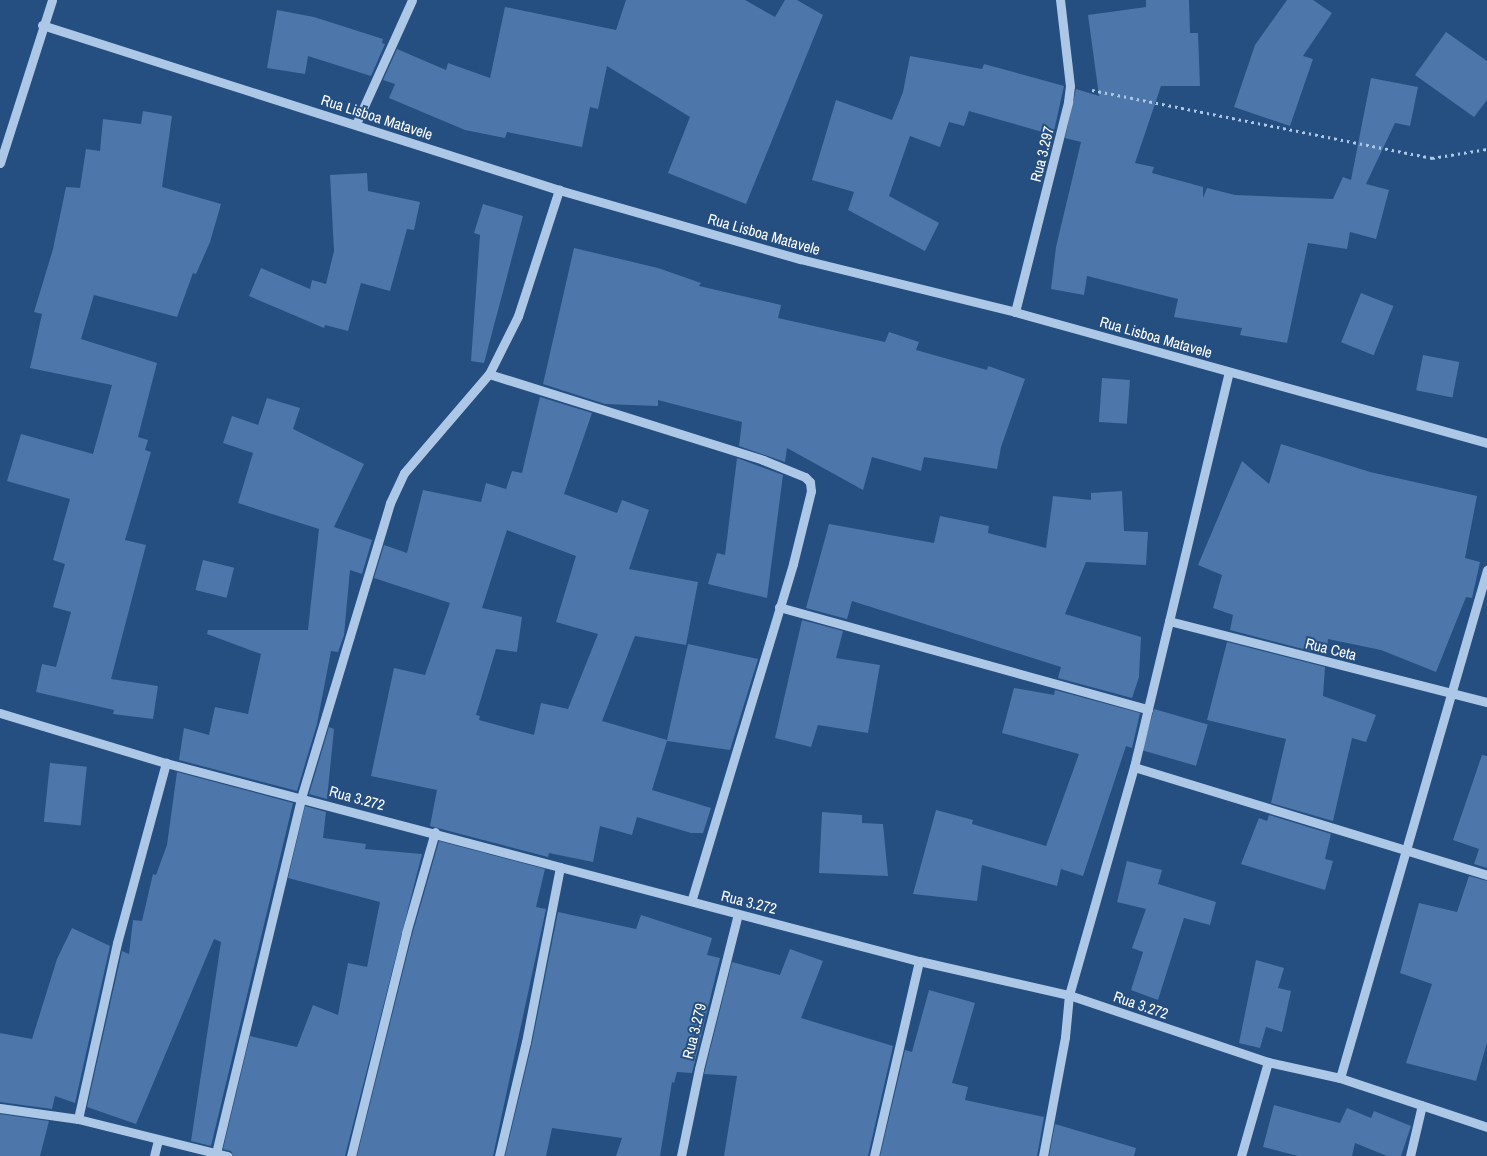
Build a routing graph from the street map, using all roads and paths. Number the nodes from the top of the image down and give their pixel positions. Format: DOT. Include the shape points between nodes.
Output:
graph roads {
  1 [pos="52,0"];
  2 [pos="412,0"];
  3 [pos="1060,0"];
  4 [pos="42,26"];
  5 [pos="1070,86"];
  6 [pos="356,124"];
  7 [pos="1487,149"];
  8 [pos="0,163"];
  9 [pos="559,190"];
  10 [pos="1015,312"];
  11 [pos="1229,372"];
  12 [pos="490,374"];
  13 [pos="1487,443"];
  14 [pos="1487,570"];
  15 [pos="779,607"];
  16 [pos="1169,620"];
  17 [pos="1451,693"];
  18 [pos="1487,702"];
  19 [pos="1148,709"];
  20 [pos="0,713"];
  21 [pos="166,763"];
  22 [pos="1134,767"];
  23 [pos="301,798"];
  24 [pos="435,832"];
  25 [pos="1404,850"];
  26 [pos="560,868"];
  27 [pos="1487,875"];
  28 [pos="691,901"];
  29 [pos="738,914"];
  30 [pos="919,962"];
  31 [pos="1069,995"];
  32 [pos="1268,1062"];
  33 [pos="1340,1078"];
  34 [pos="1422,1105"];
  35 [pos="0,1108"];
  36 [pos="78,1119"];
  37 [pos="1487,1127"];
  38 [pos="158,1140"];
  39 [pos="216,1153"];
  40 [pos="154,1156"];
  41 [pos="227,1156"];
  42 [pos="352,1156"];
  43 [pos="499,1156"];
  44 [pos="682,1156"];
  45 [pos="874,1156"];
  46 [pos="1042,1156"];
  47 [pos="1241,1156"];
  48 [pos="1410,1156"];
  1 -- 4 [label="street"];
  2 -- 6 [label="street"];
  3 -- 5 [label="street, Rua 3.297"];
  4 -- 6 [label="street, Rua Lisboa Matavele"];
  4 -- 8 [label="street"];
  5 -- 7 [label="path" via="1432,158"];
  5 -- 10 [label="street, Rua 3.297"];
  6 -- 9 [label="street, Rua Lisboa Matavele"];
  9 -- 10 [label="street, Rua Lisboa Matavele" via="800,259"];
  9 -- 12 [label="street" via="518,316"];
  10 -- 11 [label="street, Rua Lisboa Matavele"];
  11 -- 13 [label="street, Rua Lisboa Matavele"];
  11 -- 16 [label="street"];
  12 -- 15 [label="street" via="646,421 805,477 811,491"];
  12 -- 23 [label="street" via="404,473 390,504"];
  14 -- 17 [label="street"];
  15 -- 19 [label="street"];
  15 -- 28 [label="street"];
  16 -- 17 [label="street, Rua Ceta"];
  16 -- 19 [label="street"];
  17 -- 18 [label="street, Rua Ceta"];
  17 -- 25 [label="street"];
  19 -- 22 [label="street"];
  20 -- 21 [label="street, Rua 3.272"];
  21 -- 23 [label="street, Rua 3.272"];
  21 -- 36 [label="street" via="117,943"];
  22 -- 25 [label="street"];
  22 -- 31 [label="street"];
  23 -- 24 [label="street, Rua 3.272"];
  23 -- 39 [label="street"];
  24 -- 26 [label="street, Rua 3.272"];
  24 -- 42 [label="street" via="406,933"];
  25 -- 27 [label="street"];
  25 -- 33 [label="street"];
  26 -- 28 [label="street, Rua 3.272"];
  26 -- 43 [label="street" via="526,1042"];
  28 -- 29 [label="street, Rua 3.272"];
  29 -- 30 [label="street, Rua 3.272"];
  29 -- 44 [label="street, Rua 3.279" via="699,1069"];
  30 -- 31 [label="street, Rua 3.272"];
  30 -- 45 [label="street"];
  31 -- 32 [label="street, Rua 3.272"];
  31 -- 46 [label="street" via="1065,1037"];
  32 -- 33 [label="street, Rua 3.272"];
  32 -- 47 [label="street"];
  33 -- 34 [label="street, Rua 3.272"];
  34 -- 37 [label="street, Rua 3.272"];
  34 -- 48 [label="street"];
  35 -- 36 [label="street"];
  36 -- 38 [label="street"];
  38 -- 39 [label="street"];
  38 -- 40 [label="street"];
  39 -- 41 [label="street"];
}
